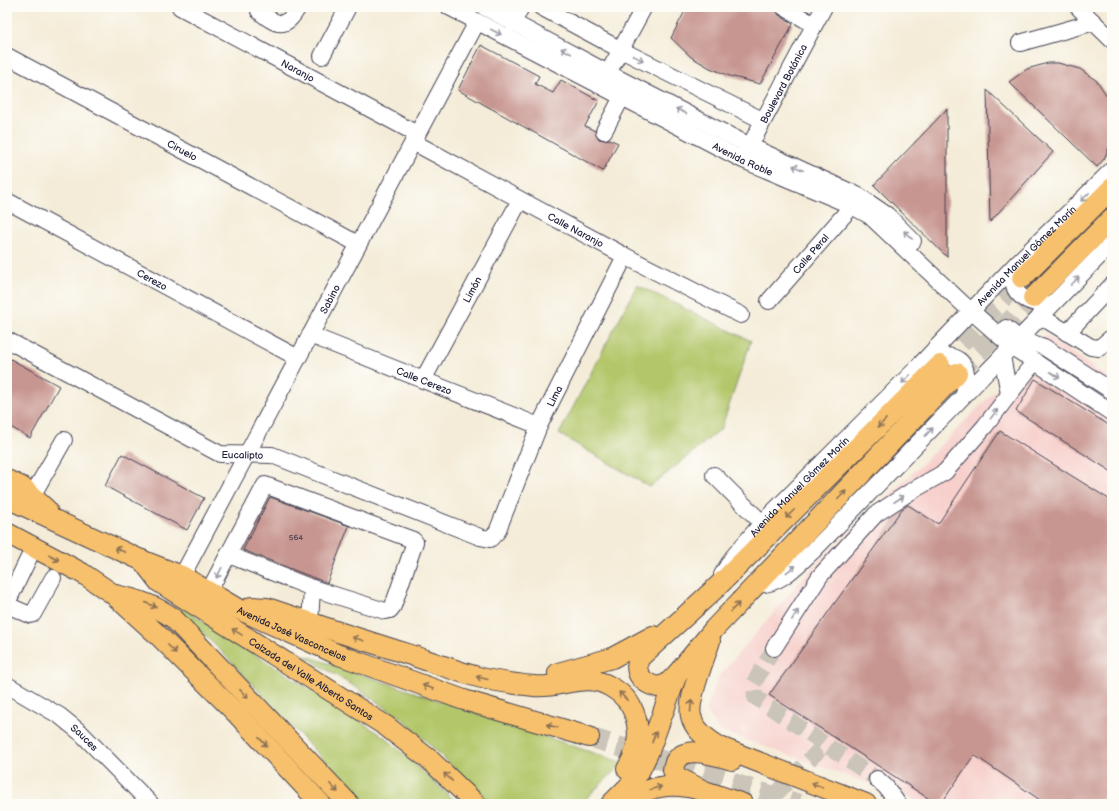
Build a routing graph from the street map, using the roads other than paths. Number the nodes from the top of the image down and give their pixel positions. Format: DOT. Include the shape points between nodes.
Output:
graph roads {
  1 [pos="180,7"];
  2 [pos="259,7"];
  3 [pos="298,7"];
  4 [pos="348,7"];
  5 [pos="449,7"];
  6 [pos="484,7"];
  7 [pos="521,7"];
  8 [pos="541,7"];
  9 [pos="644,7"];
  10 [pos="784,7"];
  11 [pos="824,7"];
  12 [pos="1078,7"];
  13 [pos="477,22"];
  14 [pos="1094,22"];
  15 [pos="513,23"];
  16 [pos="814,25"];
  17 [pos="1112,40"];
  18 [pos="1020,43"];
  19 [pos="621,50"];
  20 [pos="7,56"];
  21 [pos="322,56"];
  22 [pos="608,74"];
  23 [pos="622,97"];
  24 [pos="762,120"];
  25 [pos="604,131"];
  26 [pos="415,138"];
  27 [pos="746,153"];
  28 [pos="1112,170"];
  29 [pos="1112,188"];
  30 [pos="520,200"];
  31 [pos="7,201"];
  32 [pos="852,206"];
  33 [pos="1112,218"];
  34 [pos="1112,243"];
  35 [pos="358,244"];
  36 [pos="625,256"];
  37 [pos="1020,271"];
  38 [pos="1112,285"];
  39 [pos="1057,299"];
  40 [pos="769,301"];
  41 [pos="975,307"];
  42 [pos="1036,307"];
  43 [pos="741,315"];
  44 [pos="1067,333"];
  45 [pos="310,335"];
  46 [pos="1112,337"];
  47 [pos="7,340"];
  48 [pos="1010,347"];
  49 [pos="298,358"];
  50 [pos="1035,361"];
  51 [pos="941,366"];
  52 [pos="424,380"];
  53 [pos="1112,391"];
  54 [pos="1009,394"];
  55 [pos="964,395"];
  56 [pos="1112,413"];
  57 [pos="539,426"];
  58 [pos="64,440"];
  59 [pos="247,453"];
  60 [pos="714,475"];
  61 [pos="7,480"];
  62 [pos="32,496"];
  63 [pos="7,498"];
  64 [pos="876,514"];
  65 [pos="58,522"];
  66 [pos="762,524"];
  67 [pos="7,533"];
  68 [pos="490,539"];
  69 [pos="34,547"];
  70 [pos="813,551"];
  71 [pos="229,555"];
  72 [pos="141,560"];
  73 [pos="182,576"];
  74 [pos="53,578"];
  75 [pos="757,584"];
  76 [pos="717,587"];
  77 [pos="312,588"];
  78 [pos="209,592"];
  79 [pos="113,594"];
  80 [pos="7,604"];
  81 [pos="238,609"];
  82 [pos="679,621"];
  83 [pos="310,623"];
  84 [pos="714,629"];
  85 [pos="774,648"];
  86 [pos="677,674"];
  87 [pos="520,684"];
  88 [pos="7,685"];
  89 [pos="589,737"];
  90 [pos="787,774"];
  91 [pos="877,780"];
  92 [pos="708,793"];
  93 [pos="151,804"];
  94 [pos="321,804"];
  95 [pos="350,804"];
  96 [pos="476,804"];
  97 [pos="604,804"];
  98 [pos="611,804"];
  99 [pos="621,804"];
  100 [pos="743,804"];
  101 [pos="866,804"];
  102 [pos="898,804"];
  1 -- 26 [label="street, Naranjo"];
  2 -- 3 [label="street" via="259,11 276,23 286,23 292,19"];
  4 -- 21 [label="street"];
  5 -- 13 [label="street, Avenida Roble"];
  6 -- 15 [label="street, Avenida Roble"];
  7 -- 15 [label="street"];
  8 -- 19 [label="street"];
  9 -- 19 [label="street"];
  10 -- 16 [label="street"];
  11 -- 16 [label="street, Boulevard Botánica"];
  12 -- 14 [label="street"];
  13 -- 23 [label="street, Avenida Roble, one-way"];
  13 -- 26 [label="street, Sabino"];
  14 -- 17 [label="street"];
  14 -- 18 [label="street"];
  22 -- 15 [label="street, Avenida Roble, one-way"];
  16 -- 24 [label="street, Boulevard Botánica"];
  19 -- 22 [label="street"];
  19 -- 24 [label="street, one-way"];
  20 -- 35 [label="street, Ciruelo"];
  27 -- 22 [label="street, Avenida Roble, one-way"];
  23 -- 25 [label="street"];
  23 -- 27 [label="street, Avenida Roble"];
  24 -- 27 [label="street, Boulevard Botánica"];
  26 -- 30 [label="street, Calle Naranjo"];
  26 -- 35 [label="street, Sabino"];
  27 -- 32 [label="street, Avenida Roble"];
  41 -- 27 [label="street, Avenida Roble, one-way" via="878,208 858,196"];
  28 -- 37 [label="street, Avenida Manuel Gómez Morín, one-way"];
  29 -- 37 [label="main road, Avenida Manuel Gómez Morín"];
  30 -- 36 [label="street, Calle Naranjo"];
  30 -- 52 [label="street, Limón"];
  31 -- 49 [label="street, Cerezo"];
  32 -- 40 [label="street, Calle Peral"];
  32 -- 41 [label="street, Avenida Roble" via="870,216"];
  33 -- 42 [label="main road"];
  39 -- 34 [label="street, one-way"];
  35 -- 45 [label="street, Sabino"];
  36 -- 43 [label="street, Calle Naranjo"];
  36 -- 57 [label="street, Lima"];
  37 -- 39 [label="street" via="1014,283 1019,294 1025,299 1038,304"];
  37 -- 41 [label="street, Avenida Manuel Gómez Morín"];
  38 -- 44 [label="street"];
  39 -- 42 [label="street"];
  41 -- 48 [label="street, Avenida Roble"];
  41 -- 51 [label="street, Avenida Manuel Gómez Morín"];
  42 -- 44 [label="street"];
  42 -- 48 [label="street"];
  44 -- 46 [label="street" via="1094,348 1103,345"];
  45 -- 49 [label="street, Sabino"];
  45 -- 52 [label="street, Calle Cerezo"];
  47 -- 59 [label="street, Eucalipto" via="217,453 225,456"];
  48 -- 50 [label="street"];
  48 -- 53 [label="street" via="1044,347"];
  48 -- 54 [label="street"];
  48 -- 55 [label="street"];
  49 -- 59 [label="street, Sabino"];
  50 -- 54 [label="street"];
  50 -- 56 [label="street, one-way"];
  51 -- 55 [label="street" via="944,355 961,363 966,375"];
  51 -- 66 [label="street, Avenida Manuel Gómez Morín, one-way"];
  75 -- 51 [label="main road, Avenida Manuel Gómez Morín, one-way"];
  51 -- 76 [label="main road, Avenida Manuel Gómez Morín, one-way"];
  52 -- 57 [label="street, Calle Cerezo"];
  64 -- 54 [label="street, one-way" via="945,472"];
  70 -- 55 [label="street, one-way"];
  57 -- 68 [label="street, Lima" via="497,532"];
  58 -- 62 [label="street"];
  59 -- 68 [label="street, Eucalipto" via="272,455"];
  59 -- 73 [label="street, Sabino"];
  60 -- 66 [label="street"];
  61 -- 62 [label="main road"];
  62 -- 65 [label="main road"];
  63 -- 65 [label="main road, Avenida José Vasconcelos"];
  64 -- 70 [label="street"];
  85 -- 64 [label="street, one-way" via="820,576"];
  72 -- 65 [label="main road, Avenida José Vasconcelos, one-way"];
  66 -- 76 [label="street, Avenida Manuel Gómez Morín" via="733,557"];
  67 -- 69 [label="main road"];
  69 -- 79 [label="main road, one-way" via="82,573"];
  69 -- 80 [label="street"];
  75 -- 70 [label="street, one-way" via="767,584 779,579"];
  71 -- 77 [label="street"];
  71 -- 77 [label="street" via="266,485 415,542 390,610 385,611"];
  71 -- 78 [label="street, one-way"];
  72 -- 73 [label="main road, Avenida José Vasconcelos"];
  96 -- 72 [label="main road, Calzada del Valle Alberto Santos, one-way" via="410,743 159,582"];
  73 -- 78 [label="main road, Avenida José Vasconcelos"];
  74 -- 80 [label="street" via="33,614 30,615"];
  84 -- 75 [label="main road, Avenida Manuel Gómez Morín, one-way"];
  76 -- 82 [label="main road"];
  77 -- 83 [label="street"];
  78 -- 81 [label="main road, Avenida José Vasconcelos"];
  79 -- 94 [label="main road, one-way" via="158,634"];
  79 -- 95 [label="main road, one-way" via="146,602 172,618"];
  81 -- 83 [label="main road" via="267,608"];
  89 -- 81 [label="main road, Avenida José Vasconcelos, one-way" via="464,700 340,655"];
  82 -- 86 [label="main road" via="639,658 636,668 643,680 657,687 667,684"];
  82 -- 87 [label="main road" via="612,658"];
  87 -- 83 [label="main road, one-way" via="476,677"];
  84 -- 86 [label="main road, Avenida Manuel Gómez Morín"];
  90 -- 84 [label="main road, one-way" via="720,747 707,739 697,728 691,716 691,702"];
  98 -- 86 [label="main road, Avenida Manuel Gómez Morín, one-way" via="639,772"];
  97 -- 87 [label="main road, one-way" via="628,766 637,744 637,722 627,700 611,686 589,679 544,686"];
  88 -- 93 [label="street, Sauces" via="48,708 76,729"];
  90 -- 92 [label="main road" via="710,754 691,752 681,755 673,765 674,774"];
  101 -- 90 [label="main road, one-way"];
  91 -- 102 [label="street" via="886,787"];
  99 -- 92 [label="main road, one-way" via="648,790 669,785 684,786"];
  92 -- 100 [label="main road"];
}
